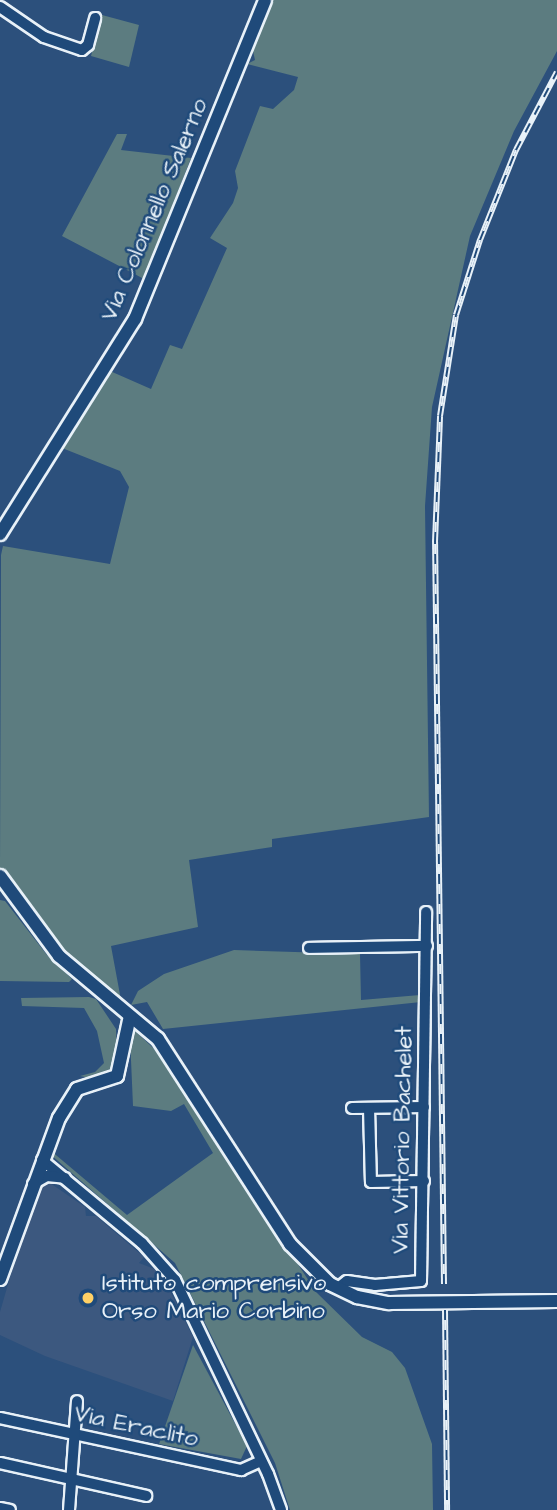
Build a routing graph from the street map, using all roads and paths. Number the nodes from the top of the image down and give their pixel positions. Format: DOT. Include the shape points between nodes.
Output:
graph roads {
  1 [pos="265,0"];
  2 [pos="0,7"];
  3 [pos="95,18"];
  4 [pos="0,534"];
  5 [pos="0,876"];
  6 [pos="426,912"];
  7 [pos="427,946"];
  8 [pos="309,948"];
  9 [pos="130,1016"];
  10 [pos="424,1107"];
  11 [pos="352,1108"];
  12 [pos="369,1108"];
  13 [pos="42,1160"];
  14 [pos="65,1178"];
  15 [pos="424,1181"];
  16 [pos="30,1187"];
  17 [pos="0,1279"];
  18 [pos="338,1288"];
  19 [pos="557,1301"];
  20 [pos="77,1401"];
  21 [pos="0,1418"];
  22 [pos="74,1435"];
  23 [pos="261,1461"];
  24 [pos="0,1463"];
  25 [pos="71,1479"];
  26 [pos="146,1496"];
  27 [pos="0,1508"];
  28 [pos="10,1510"];
  29 [pos="69,1510"];
  30 [pos="281,1510"];
  1 -- 4 [label="main road, Via Colonnello Salerno" via="135,319"];
  2 -- 3 [label="street" via="44,37 82,50 88,45"];
  5 -- 9 [label="main road" via="59,956"];
  6 -- 7 [label="street, Via Vittorio Bachelet"];
  7 -- 8 [label="street"];
  7 -- 10 [label="street, Via Vittorio Bachelet"];
  9 -- 13 [label="main road" via="117,1076 77,1089"];
  9 -- 18 [label="main road" via="158,1039 290,1244 308,1266"];
  10 -- 12 [label="street"];
  10 -- 15 [label="street, Via Vittorio Bachelet"];
  11 -- 12 [label="street"];
  12 -- 15 [label="street" via="371,1182"];
  13 -- 14 [label="street"];
  13 -- 16 [label="main road"];
  14 -- 16 [label="street" via="47,1176"];
  14 -- 23 [label="street" via="151,1252 175,1280"];
  15 -- 18 [label="street, Via Vittorio Bachelet" via="421,1281 374,1285 347,1280"];
  16 -- 17 [label="main road"];
  18 -- 19 [label="main road" via="389,1303"];
  20 -- 22 [label="street"];
  21 -- 22 [label="street, Via Eraclito"];
  22 -- 23 [label="street, Via Eraclito" via="241,1470"];
  22 -- 25 [label="street"];
  23 -- 30 [label="street"];
  24 -- 25 [label="street"];
  25 -- 26 [label="street"];
  25 -- 29 [label="street"];
  27 -- 28 [label="street"];
}
